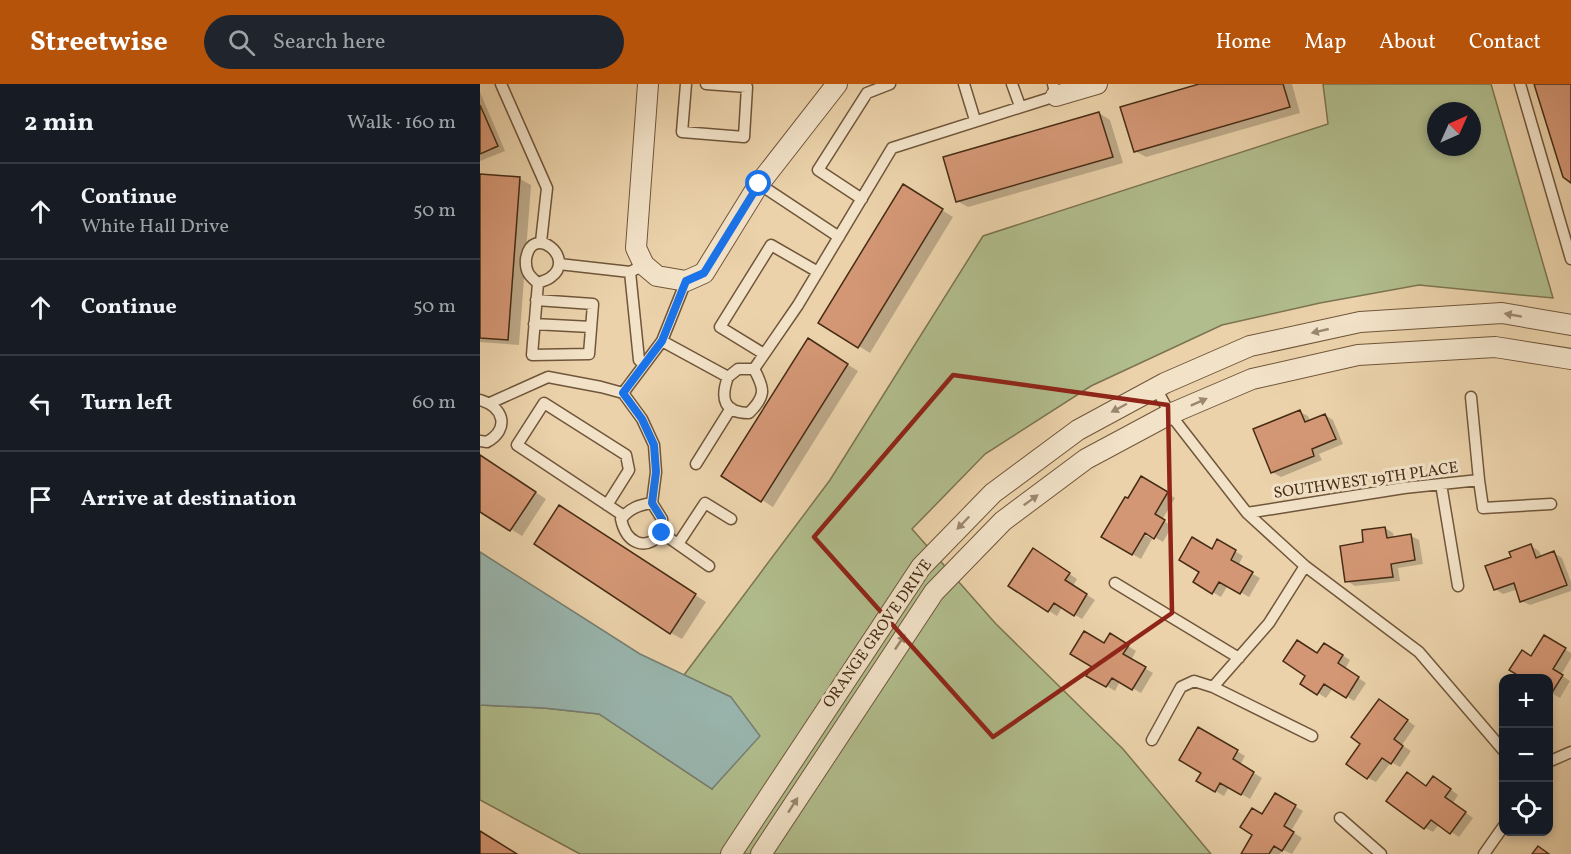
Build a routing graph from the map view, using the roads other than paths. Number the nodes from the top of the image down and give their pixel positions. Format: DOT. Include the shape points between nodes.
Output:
graph roads {
  1 [pos="501,84"];
  2 [pos="648,84"];
  3 [pos="686,84"];
  4 [pos="706,84"];
  5 [pos="837,84"];
  6 [pos="890,84"];
  7 [pos="964,84"];
  8 [pos="1012,84"];
  9 [pos="1097,84"];
  10 [pos="1520,84"];
  11 [pos="1054,90"];
  12 [pos="1020,106"];
  13 [pos="975,120"];
  14 [pos="759,184"];
  15 [pos="862,199"];
  16 [pos="839,237"];
  17 [pos="541,242"];
  18 [pos="1571,259"];
  19 [pos="559,264"];
  20 [pos="637,269"];
  21 [pos="818,272"];
  22 [pos="686,281"];
  23 [pos="538,283"];
  24 [pos="536,300"];
  25 [pos="534,324"];
  26 [pos="1571,325"];
  27 [pos="591,327"];
  28 [pos="662,341"];
  29 [pos="764,354"];
  30 [pos="1571,359"];
  31 [pos="644,365"];
  32 [pos="754,369"];
  33 [pos="728,377"];
  34 [pos="1156,388"];
  35 [pos="623,393"];
  36 [pos="1471,397"];
  37 [pos="485,402"];
  38 [pos="731,408"];
  39 [pos="1170,414"];
  40 [pos="497,437"];
  41 [pos="480,441"];
  42 [pos="517,446"];
  43 [pos="696,464"];
  44 [pos="1479,480"];
  45 [pos="1441,484"];
  46 [pos="652,503"];
  47 [pos="1551,504"];
  48 [pos="607,505"];
  49 [pos="1247,513"];
  50 [pos="624,516"];
  51 [pos="731,519"];
  52 [pos="662,533"];
  53 [pos="678,544"];
  54 [pos="709,566"];
  55 [pos="1305,566"];
  56 [pos="1115,583"];
  57 [pos="1458,586"];
  58 [pos="1239,658"];
  59 [pos="1213,687"];
  60 [pos="1312,736"];
  61 [pos="1152,740"];
  62 [pos="1499,745"];
  63 [pos="1571,752"];
  64 [pos="1553,760"];
  65 [pos="1340,818"];
  66 [pos="1499,833"];
  67 [pos="731,854"];
  68 [pos="761,854"];
  69 [pos="1381,854"];
  70 [pos="1484,854"];
  1 -- 17 [label="lane" via="547,188"];
  2 -- 20 [label="street"];
  3 -- 4 [label="lane" via="682,132 744,137 747,87"];
  5 -- 14 [label="street"];
  6 -- 15 [label="lane" via="867,93 818,170"];
  7 -- 13 [label="lane"];
  8 -- 12 [label="lane"];
  9 -- 11 [label="street"];
  10 -- 18 [label="lane"];
  11 -- 12 [label="lane"];
  12 -- 13 [label="lane"];
  13 -- 15 [label="lane" via="892,148"];
  14 -- 16 [label="lane"];
  14 -- 22 [label="street" via="704,273"];
  15 -- 16 [label="lane"];
  16 -- 21 [label="lane"];
  17 -- 19 [label="lane" via="557,253"];
  17 -- 23 [label="lane" via="532,246 525,266"];
  19 -- 20 [label="lane"];
  19 -- 23 [label="lane" via="551,278"];
  20 -- 22 [label="street"];
  20 -- 31 [label="lane" via="639,360"];
  21 -- 29 [label="lane"];
  21 -- 29 [label="lane" via="771,245 720,327"];
  22 -- 28 [label="lane"];
  23 -- 24 [label="lane"];
  24 -- 25 [label="lane"];
  24 -- 27 [label="lane" via="593,304"];
  25 -- 27 [label="lane"];
  25 -- 27 [label="lane" via="532,355 588,354"];
  26 -- 34 [label="street, ORANGE GROVE DRIVE, one-way" via="1502,313 1360,322 1250,346"];
  28 -- 31 [label="lane"];
  28 -- 33 [label="lane"];
  29 -- 32 [label="lane"];
  39 -- 30 [label="street, ORANGE GROVE DRIVE, one-way" via="1252,379 1358,355 1495,346"];
  31 -- 35 [label="lane"];
  32 -- 33 [label="lane" via="738,369"];
  32 -- 38 [label="lane" via="763,392 758,404 749,412 737,413"];
  33 -- 38 [label="lane" via="723,391"];
  34 -- 39 [label="lane"];
  34 -- 67 [label="street, ORANGE GROVE DRIVE, one-way" via="1078,430 993,493 921,567"];
  35 -- 37 [label="lane" via="548,377"];
  35 -- 46 [label="lane" via="642,419 654,445"];
  36 -- 44 [label="lane, SOUTHWEST 19TH PLACE"];
  37 -- 40 [label="lane" via="500,413 502,427"];
  38 -- 43 [label="lane"];
  39 -- 49 [label="lane"];
  68 -- 39 [label="street, ORANGE GROVE DRIVE, one-way" via="934,592 1012,514 1086,459"];
  40 -- 41 [label="lane"];
  40 -- 42 [label="lane"];
  42 -- 48 [label="lane"];
  42 -- 48 [label="lane" via="544,403 626,455 628,470"];
  44 -- 45 [label="lane, SOUTHWEST 19TH PLACE"];
  44 -- 47 [label="lane" via="1483,508"];
  45 -- 49 [label="lane, SOUTHWEST 19TH PLACE"];
  45 -- 57 [label="lane"];
  46 -- 50 [label="lane" via="640,504"];
  46 -- 52 [label="lane" via="662,519"];
  48 -- 50 [label="lane"];
  49 -- 55 [label="lane"];
  50 -- 52 [label="lane" via="623,528 632,540 645,544"];
  51 -- 53 [label="lane" via="705,503"];
  52 -- 53 [label="lane"];
  53 -- 54 [label="lane"];
  55 -- 58 [label="lane" via="1269,623"];
  55 -- 62 [label="lane" via="1419,652"];
  56 -- 58 [label="lane"];
  58 -- 59 [label="lane"];
  59 -- 60 [label="lane"];
  59 -- 61 [label="lane" via="1194,681 1181,687"];
  63 -- 64 [label="lane"];
  65 -- 69 [label="lane"];
  66 -- 70 [label="lane"];
}
